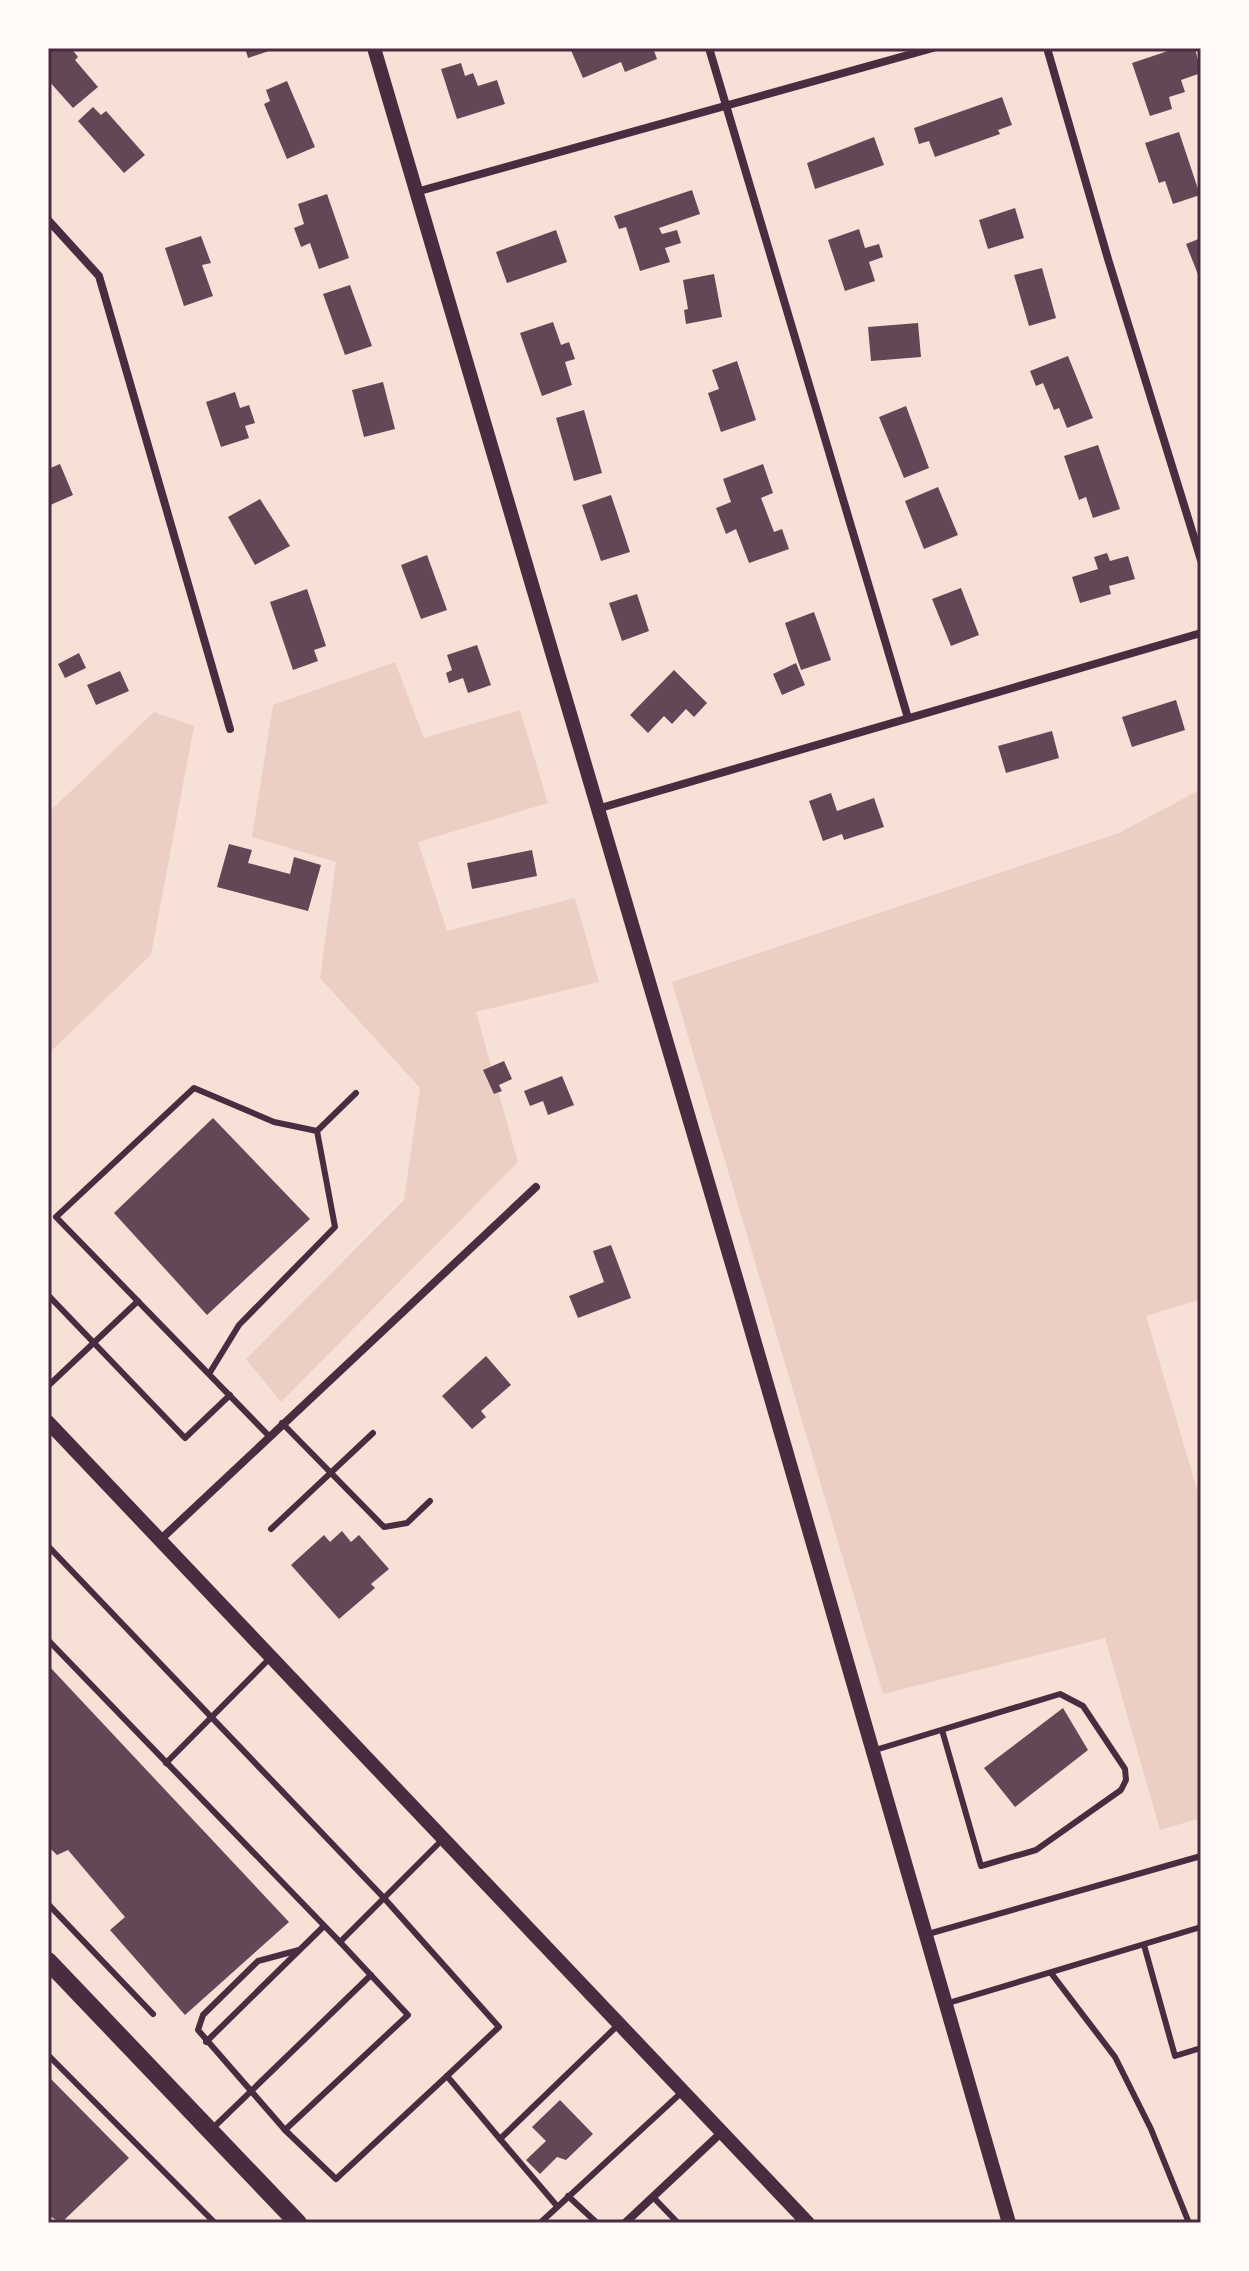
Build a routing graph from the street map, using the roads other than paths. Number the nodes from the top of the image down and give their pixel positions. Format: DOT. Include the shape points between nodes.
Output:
graph roads {
  1 [pos="374,48"];
  2 [pos="709,48"];
  3 [pos="933,48"];
  4 [pos="1047,48"];
  5 [pos="727,108"];
  6 [pos="416,192"];
  7 [pos="48,220"];
  8 [pos="1201,560"];
  9 [pos="1201,633"];
  10 [pos="908,718"];
  11 [pos="230,729"];
  12 [pos="596,809"];
  13 [pos="356,1093"];
  14 [pos="317,1131"];
  15 [pos="536,1187"];
  16 [pos="56,1217"];
  17 [pos="48,1226"];
  18 [pos="48,1295"];
  19 [pos="138,1301"];
  20 [pos="94,1343"];
  21 [pos="209,1374"];
  22 [pos="48,1386"];
  23 [pos="230,1395"];
  24 [pos="48,1422"];
  25 [pos="282,1423"];
  26 [pos="373,1433"];
  27 [pos="269,1436"];
  28 [pos="332,1473"];
  29 [pos="430,1501"];
  30 [pos="271,1529"];
  31 [pos="160,1540"];
  32 [pos="48,1546"];
  33 [pos="48,1640"];
  34 [pos="271,1657"];
  35 [pos="212,1718"];
  36 [pos="942,1730"];
  37 [pos="872,1751"];
  38 [pos="166,1763"];
  39 [pos="444,1838"];
  40 [pos="1201,1856"];
  41 [pos="384,1898"];
  42 [pos="48,1904"];
  43 [pos="323,1927"];
  44 [pos="1201,1927"];
  45 [pos="925,1935"];
  46 [pos="340,1942"];
  47 [pos="1144,1945"];
  48 [pos="299,1950"];
  49 [pos="48,1961"];
  50 [pos="1051,1973"];
  51 [pos="371,1975"];
  52 [pos="945,2004"];
  53 [pos="153,2014"];
  54 [pos="620,2023"];
  55 [pos="206,2042"];
  56 [pos="1201,2048"];
  57 [pos="48,2055"];
  58 [pos="447,2076"];
  59 [pos="684,2091"];
  60 [pos="251,2092"];
  61 [pos="285,2130"];
  62 [pos="210,2131"];
  63 [pos="722,2131"];
  64 [pos="500,2139"];
  65 [pos="568,2196"];
  66 [pos="653,2197"];
  67 [pos="557,2206"];
  68 [pos="294,2222"];
  69 [pos="215,2223"];
  70 [pos="540,2223"];
  71 [pos="597,2223"];
  72 [pos="625,2223"];
  73 [pos="678,2223"];
  74 [pos="808,2223"];
  75 [pos="1009,2223"];
  76 [pos="1189,2223"];
  1 -- 6 [label="street"];
  2 -- 5 [label="street"];
  3 -- 5 [label="street"];
  4 -- 8 [label="street"];
  5 -- 6 [label="street"];
  5 -- 10 [label="street"];
  6 -- 12 [label="street"];
  7 -- 11 [label="street" via="99,276"];
  9 -- 10 [label="street"];
  10 -- 12 [label="street"];
  12 -- 37 [label="street"];
  13 -- 14 [label="lane"];
  14 -- 16 [label="lane" via="274,1122 194,1088"];
  14 -- 21 [label="lane" via="335,1227 239,1325"];
  15 -- 25 [label="street"];
  16 -- 17 [label="lane"];
  16 -- 19 [label="lane"];
  18 -- 20 [label="lane"];
  19 -- 20 [label="lane"];
  19 -- 21 [label="lane"];
  20 -- 22 [label="lane"];
  20 -- 23 [label="lane" via="185,1438"];
  21 -- 23 [label="lane"];
  23 -- 27 [label="lane"];
  24 -- 31 [label="street"];
  25 -- 27 [label="street"];
  25 -- 28 [label="lane"];
  26 -- 28 [label="lane"];
  27 -- 31 [label="street"];
  28 -- 29 [label="lane" via="384,1527 407,1523"];
  28 -- 30 [label="lane"];
  31 -- 34 [label="street"];
  32 -- 35 [label="lane"];
  33 -- 38 [label="lane"];
  34 -- 35 [label="lane"];
  34 -- 39 [label="street"];
  35 -- 38 [label="lane"];
  35 -- 41 [label="lane"];
  36 -- 36 [label="lane" via="1060,1694 1083,1706 1125,1769 1126,1780 1121,1790 1036,1850 981,1866"];
  36 -- 37 [label="lane"];
  37 -- 45 [label="street"];
  38 -- 43 [label="lane"];
  39 -- 41 [label="lane"];
  39 -- 54 [label="street"];
  40 -- 45 [label="lane"];
  41 -- 46 [label="lane"];
  41 -- 58 [label="lane" via="499,2027"];
  42 -- 53 [label="lane"];
  43 -- 46 [label="lane"];
  43 -- 48 [label="lane"];
  44 -- 47 [label="lane"];
  45 -- 52 [label="street"];
  46 -- 51 [label="lane"];
  47 -- 50 [label="lane"];
  47 -- 56 [label="lane" via="1175,2056"];
  48 -- 55 [label="lane"];
  48 -- 55 [label="lane" via="258,1961 203,2015 198,2030"];
  49 -- 62 [label="main road"];
  50 -- 52 [label="lane"];
  50 -- 76 [label="lane" via="1115,2057"];
  51 -- 60 [label="lane"];
  51 -- 61 [label="lane" via="408,2015"];
  52 -- 75 [label="street"];
  54 -- 59 [label="street"];
  54 -- 64 [label="lane"];
  55 -- 60 [label="lane"];
  57 -- 69 [label="lane"];
  58 -- 61 [label="lane" via="336,2179"];
  58 -- 64 [label="lane"];
  59 -- 63 [label="street"];
  59 -- 65 [label="lane"];
  60 -- 61 [label="lane"];
  60 -- 62 [label="lane"];
  62 -- 68 [label="main road"];
  63 -- 66 [label="street"];
  63 -- 74 [label="street"];
  64 -- 67 [label="lane"];
  65 -- 67 [label="lane"];
  65 -- 71 [label="lane"];
  66 -- 72 [label="street"];
  66 -- 73 [label="lane"];
  67 -- 70 [label="lane"];
}
